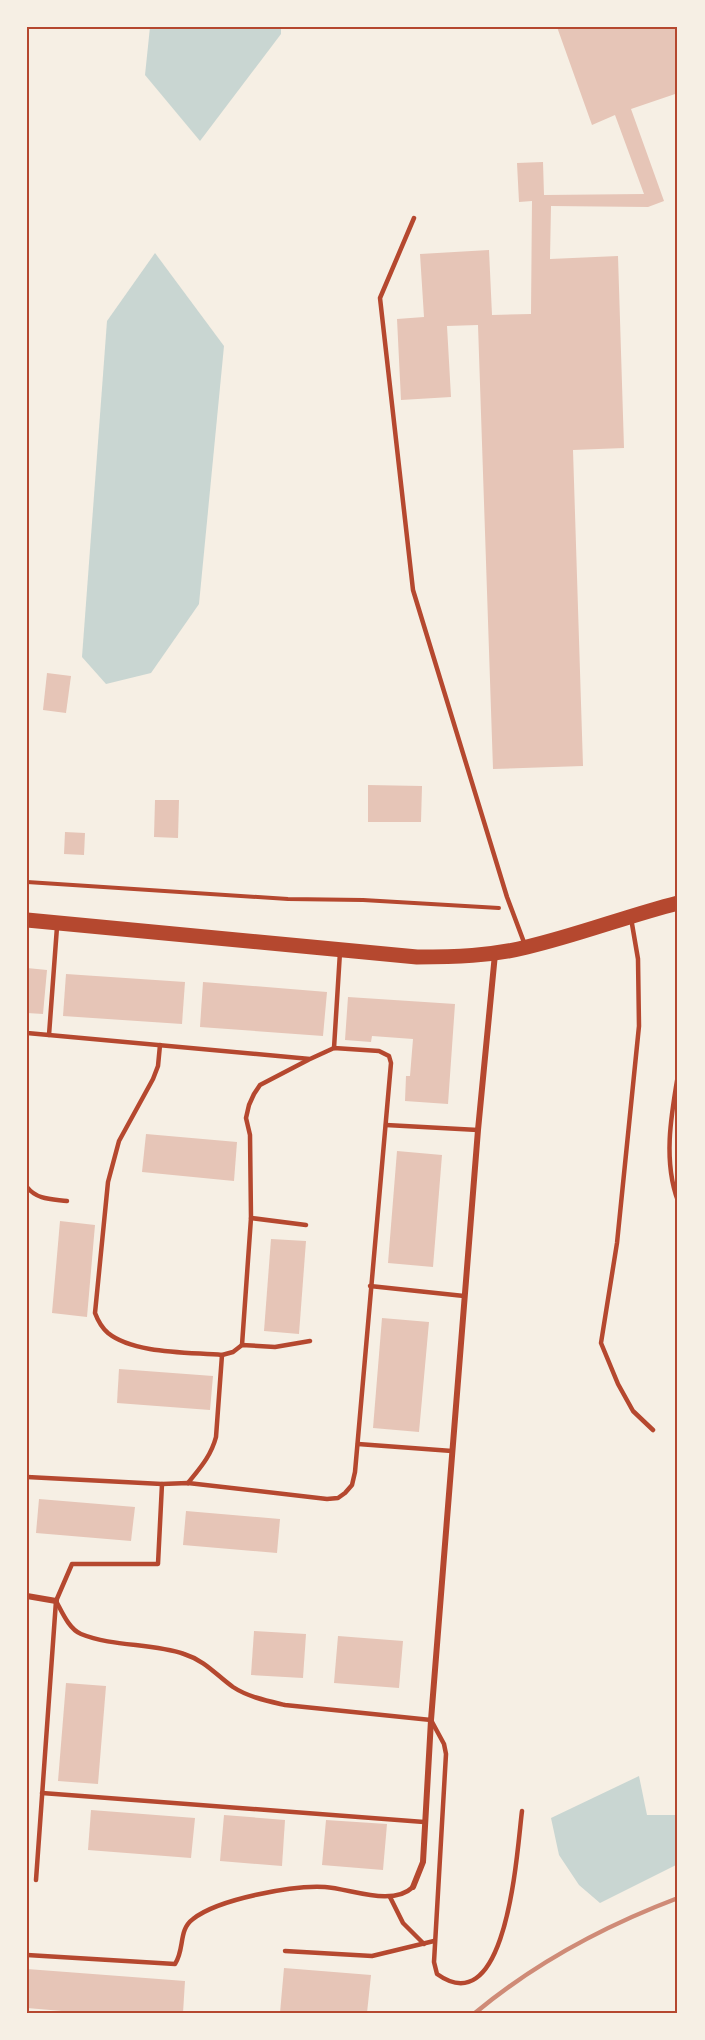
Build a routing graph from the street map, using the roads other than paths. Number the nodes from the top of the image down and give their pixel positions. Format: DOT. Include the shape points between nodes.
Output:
graph roads {
  1 [pos="414,218"];
  2 [pos="678,903"];
  3 [pos="631,915"];
  4 [pos="27,920"];
  5 [pos="57,923"];
  6 [pos="526,947"];
  7 [pos="340,950"];
  8 [pos="495,953"];
  9 [pos="27,1033"];
  10 [pos="49,1035"];
  11 [pos="160,1045"];
  12 [pos="334,1048"];
  13 [pos="310,1059"];
  14 [pos="678,1075"];
  15 [pos="386,1125"];
  16 [pos="478,1130"];
  17 [pos="27,1187"];
  18 [pos="678,1200"];
  19 [pos="67,1201"];
  20 [pos="251,1218"];
  21 [pos="306,1225"];
  22 [pos="370,1286"];
  23 [pos="464,1296"];
  24 [pos="310,1341"];
  25 [pos="242,1345"];
  26 [pos="222,1355"];
  27 [pos="653,1430"];
  28 [pos="358,1444"];
  29 [pos="452,1451"];
  30 [pos="27,1478"];
  31 [pos="188,1483"];
  32 [pos="162,1484"];
  33 [pos="27,1596"];
  34 [pos="56,1601"];
  35 [pos="431,1720"];
  36 [pos="42,1793"];
  37 [pos="522,1811"];
  38 [pos="424,1821"];
  39 [pos="36,1880"];
  40 [pos="413,1887"];
  41 [pos="390,1897"];
  42 [pos="434,1941"];
  43 [pos="424,1944"];
  44 [pos="285,1951"];
  45 [pos="27,1955"];
  1 -- 6 [label="lane" via="380,298 413,590"];
  2 -- 3 [label="main road"];
  3 -- 6 [label="main road"];
  3 -- 27 [label="lane" via="638,959 639,1026 617,1243 601,1343 633,1411"];
  4 -- 5 [label="main road"];
  5 -- 7 [label="main road"];
  5 -- 10 [label="lane"];
  6 -- 8 [label="main road"];
  7 -- 8 [label="main road" via="417,957"];
  7 -- 12 [label="lane"];
  8 -- 16 [label="street"];
  9 -- 10 [label="lane"];
  10 -- 11 [label="lane"];
  11 -- 13 [label="lane"];
  11 -- 26 [label="lane" via="158,1066 119,1141 108,1182 94,1313 108,1333 121,1341 151,1349"];
  12 -- 13 [label="lane"];
  12 -- 15 [label="lane" via="379,1051 389,1056"];
  13 -- 20 [label="lane" via="260,1085 249,1106 246,1118 250,1135"];
  14 -- 18 [label="lane" via="670,1155 671,1184"];
  15 -- 16 [label="lane"];
  15 -- 22 [label="lane"];
  16 -- 23 [label="street"];
  17 -- 19 [label="lane" via="33,1195"];
  20 -- 21 [label="lane"];
  20 -- 25 [label="lane"];
  22 -- 23 [label="lane"];
  22 -- 28 [label="lane"];
  23 -- 29 [label="street"];
  24 -- 25 [label="lane" via="275,1347"];
  25 -- 26 [label="lane"];
  26 -- 31 [label="lane" via="216,1437 206,1462"];
  28 -- 29 [label="lane"];
  28 -- 31 [label="lane" via="352,1485 338,1498"];
  29 -- 35 [label="street"];
  30 -- 32 [label="lane"];
  31 -- 32 [label="lane"];
  32 -- 34 [label="lane" via="158,1564 72,1564"];
  33 -- 34 [label="street"];
  34 -- 35 [label="lane" via="78,1633 182,1653 201,1661 234,1688 263,1700"];
  34 -- 36 [label="lane"];
  35 -- 38 [label="street"];
  35 -- 42 [label="lane" via="446,1754"];
  36 -- 38 [label="lane"];
  36 -- 39 [label="lane"];
  37 -- 42 [label="lane" via="508,1912 491,1962 480,1977 466,1983 447,1982 436,1974"];
  38 -- 40 [label="street" via="423,1862"];
  40 -- 41 [label="lane" via="405,1894"];
  41 -- 43 [label="lane" via="404,1923"];
  41 -- 45 [label="lane" via="326,1887 296,1888 215,1907 186,1926 175,1964"];
  42 -- 43 [label="lane"];
  43 -- 44 [label="lane" via="361,1957"];
}
